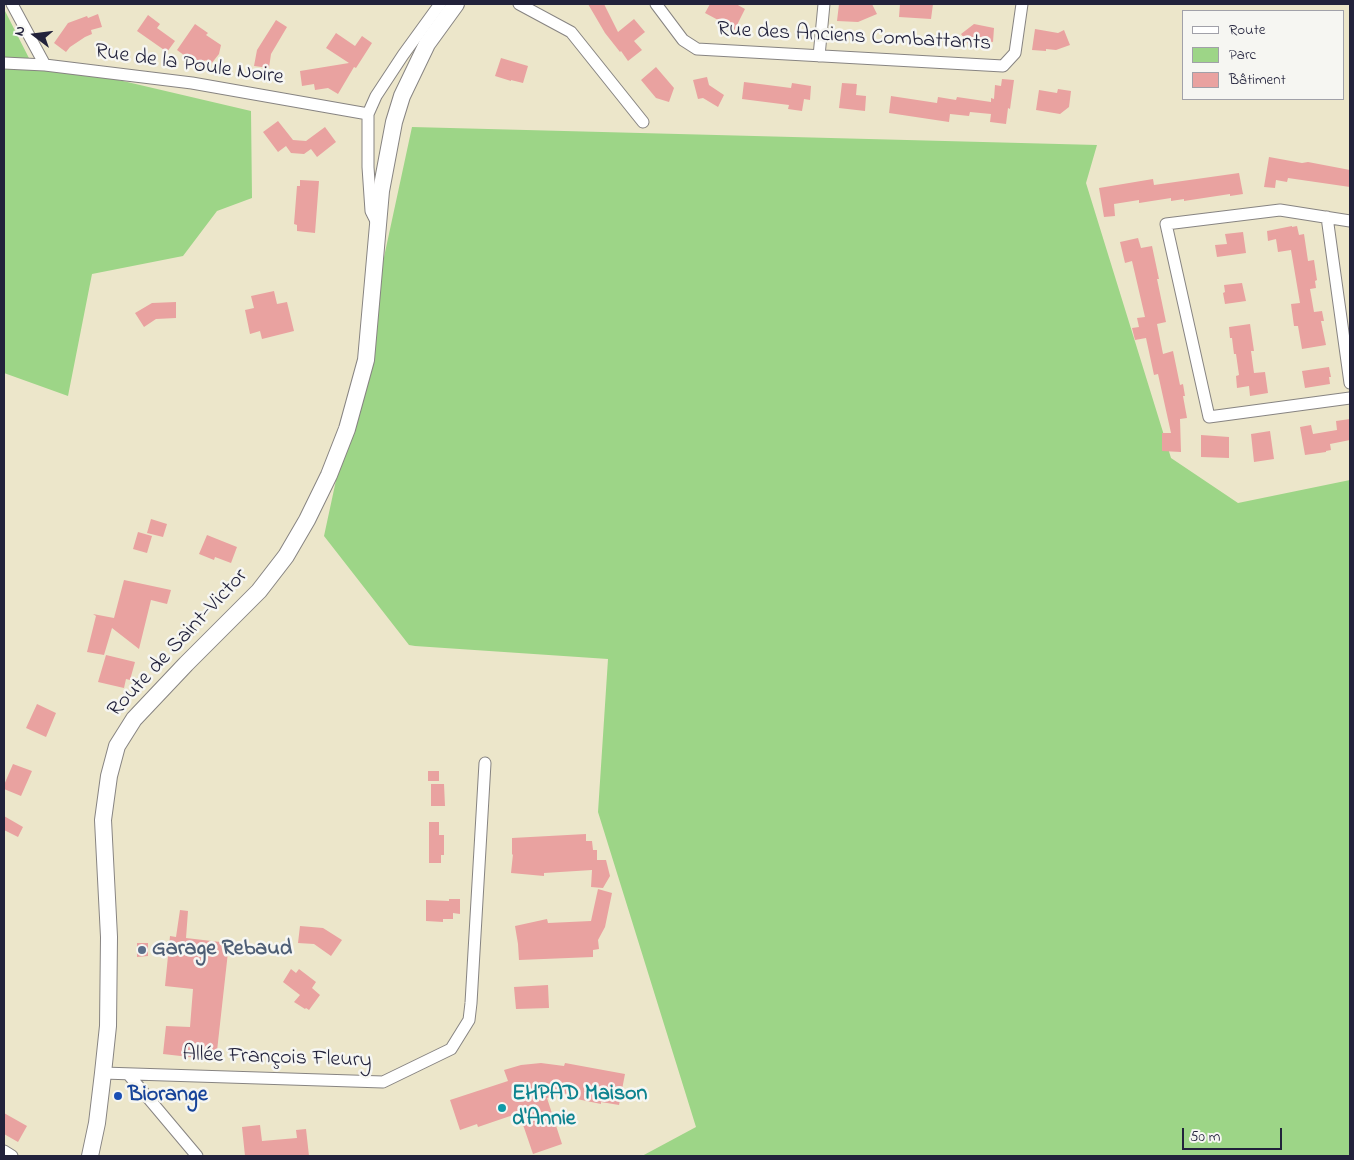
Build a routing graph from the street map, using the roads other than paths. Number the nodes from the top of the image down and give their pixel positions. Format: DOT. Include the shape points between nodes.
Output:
graph roads {
  1 [pos="12,4"];
  2 [pos="440,4"];
  3 [pos="456,4"];
  4 [pos="519,4"];
  5 [pos="656,4"];
  6 [pos="824,4"];
  7 [pos="1022,4"];
  8 [pos="819,56"];
  9 [pos="4,63"];
  10 [pos="45,65"];
  11 [pos="368,114"];
  12 [pos="643,122"];
  13 [pos="1327,217"];
  14 [pos="1350,221"];
  15 [pos="378,227"];
  16 [pos="1350,383"];
  17 [pos="1350,398"];
  18 [pos="485,764"];
  19 [pos="103,1073"];
  20 [pos="128,1074"];
  21 [pos="4,1151"];
  22 [pos="12,1156"];
  23 [pos="90,1156"];
  24 [pos="198,1156"];
  1 -- 10 [label="street"];
  2 -- 11 [label="street" via="376,96"];
  3 -- 15 [label="main road, Route de Saint-Victor" via="427,44 402,96 389,146"];
  4 -- 12 [label="street" via="571,32"];
  5 -- 8 [label="street, Rue des Anciens Combattants" via="683,40 697,49"];
  6 -- 8 [label="street"];
  7 -- 8 [label="street, Rue des Anciens Combattants" via="1015,53 1003,66"];
  9 -- 10 [label="street, Rue de la Poule Noire"];
  10 -- 11 [label="street, Rue de la Poule Noire" via="192,84"];
  11 -- 15 [label="street" via="371,211"];
  13 -- 14 [label="street"];
  13 -- 16 [label="street"];
  13 -- 17 [label="street" via="1280,210 1166,224 1209,417"];
  15 -- 19 [label="main road, Route de Saint-Victor" via="366,360 348,429 307,520 259,592 134,720 117,746 103,820 109,937 108,1026"];
  18 -- 20 [label="street, Allée François Fleury" via="469,1020 451,1050 383,1082"];
  19 -- 20 [label="street, Allée François Fleury"];
  19 -- 23 [label="main road, Route de Saint-Victor"];
  20 -- 24 [label="street"];
  21 -- 22 [label="street"];
}
